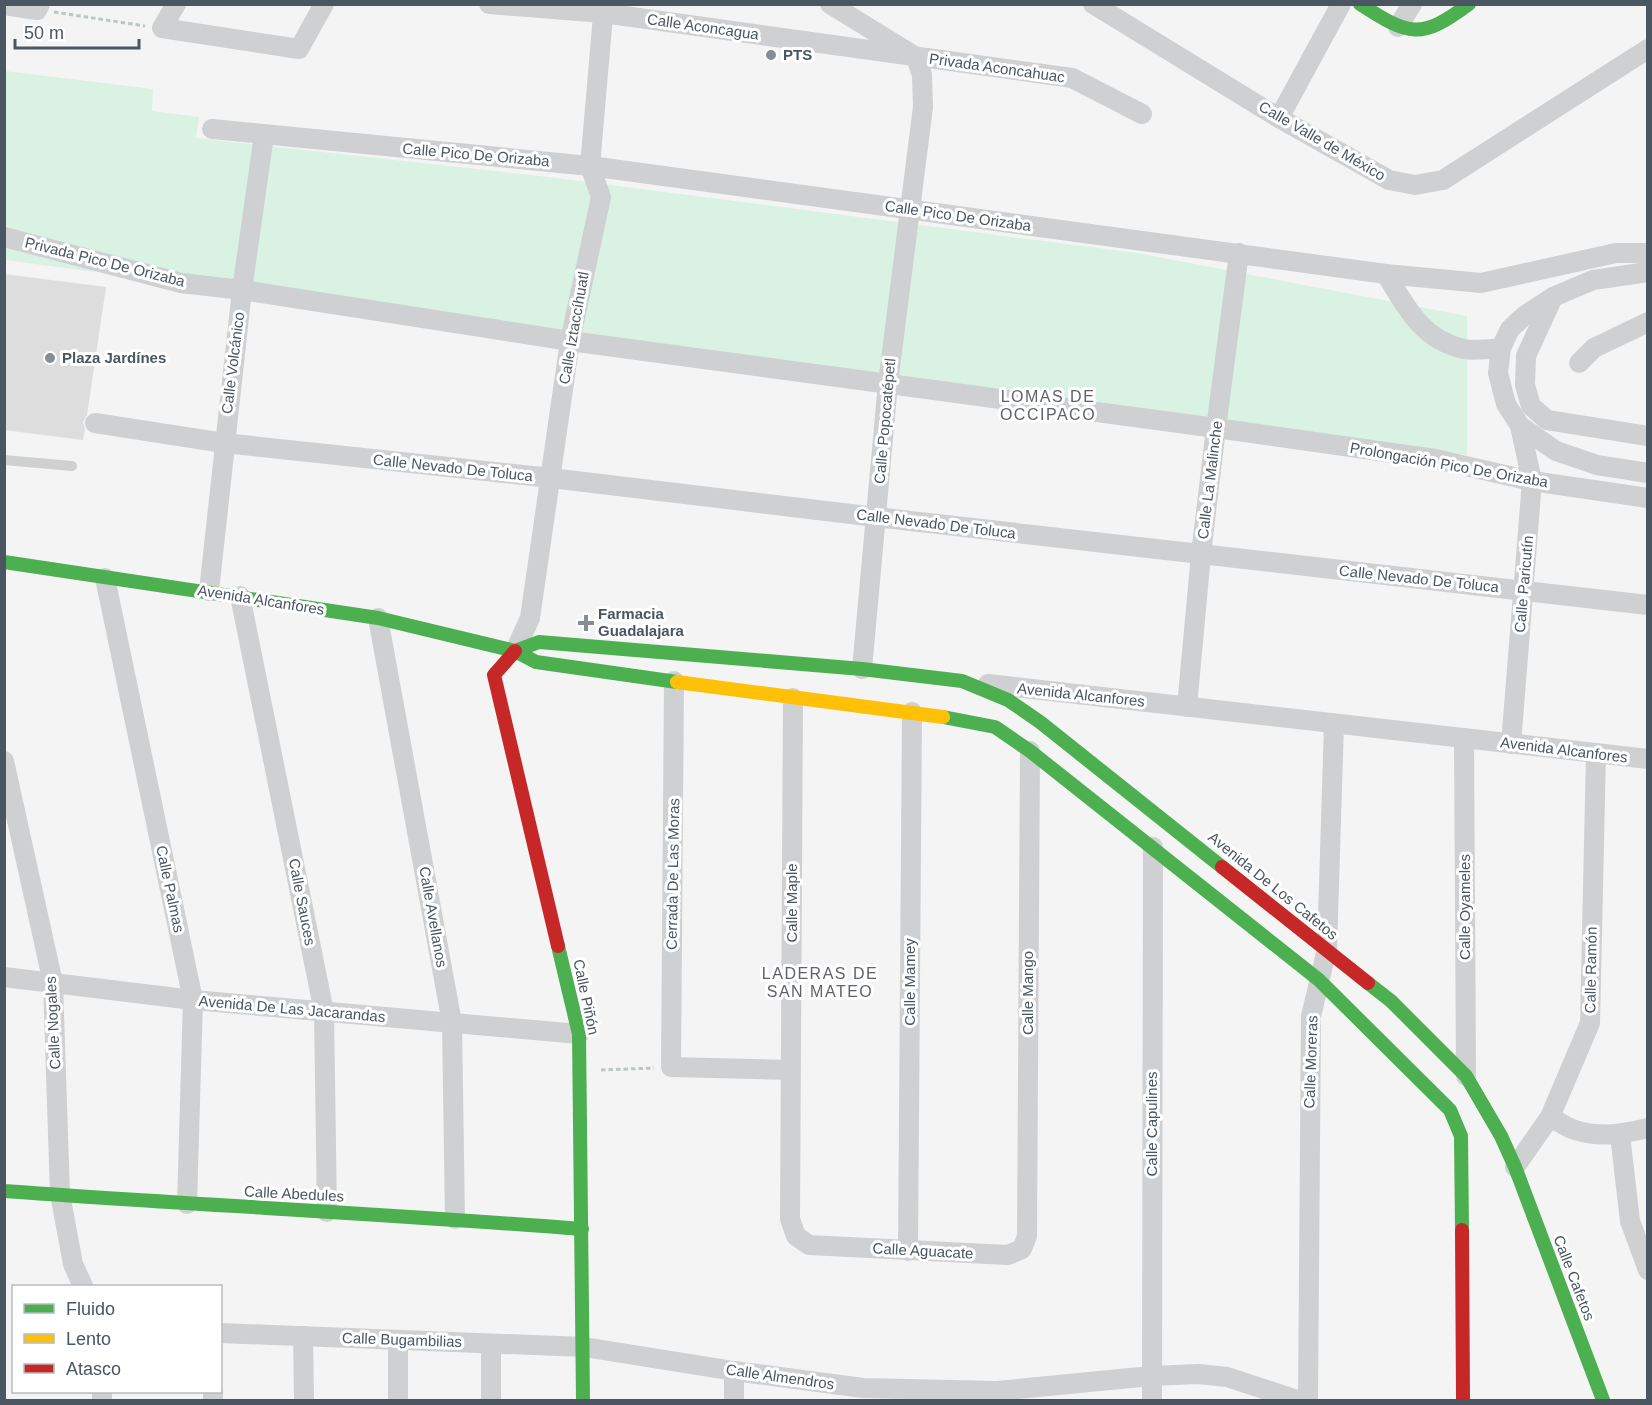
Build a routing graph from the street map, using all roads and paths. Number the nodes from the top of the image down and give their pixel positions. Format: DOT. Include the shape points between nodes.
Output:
graph roads {
  1 [pos="176,4"];
  2 [pos="324,4"];
  3 [pos="489,4"];
  4 [pos="830,4"];
  5 [pos="1093,4"];
  6 [pos="1341,4"];
  7 [pos="1360,4"];
  8 [pos="1412,4"];
  9 [pos="1469,4"];
  10 [pos="4,5"];
  11 [pos="39,7"];
  12 [pos="604,9"];
  13 [pos="1398,27"];
  14 [pos="162,28"];
  15 [pos="1647,50"];
  16 [pos="916,57"];
  17 [pos="1142,114"];
  18 [pos="1279,118"];
  19 [pos="212,129"];
  20 [pos="264,135"];
  21 [pos="590,166"];
  22 [pos="910,210"];
  23 [pos="4,237"];
  24 [pos="1239,253"];
  25 [pos="1647,257"];
  26 [pos="1647,272"];
  27 [pos="1386,274"];
  28 [pos="242,290"];
  29 [pos="1553,297"];
  30 [pos="1647,322"];
  31 [pos="570,342"];
  32 [pos="1501,348"];
  33 [pos="1579,363"];
  34 [pos="888,383"];
  35 [pos="95,423"];
  36 [pos="1520,426"];
  37 [pos="1216,428"];
  38 [pos="1647,436"];
  39 [pos="224,443"];
  40 [pos="4,460"];
  41 [pos="72,466"];
  42 [pos="1647,473"];
  43 [pos="550,478"];
  44 [pos="1532,481"];
  45 [pos="1647,498"];
  46 [pos="876,517"];
  47 [pos="1201,554"];
  48 [pos="4,562"];
  49 [pos="105,578"];
  50 [pos="209,591"];
  51 [pos="1524,591"];
  52 [pos="240,596"];
  53 [pos="1647,605"];
  54 [pos="378,618"];
  55 [pos="515,651"];
  56 [pos="862,669"];
  57 [pos="674,681"];
  58 [pos="961,686"];
  59 [pos="793,698"];
  60 [pos="1187,707"];
  61 [pos="912,712"];
  62 [pos="1334,724"];
  63 [pos="1464,738"];
  64 [pos="1511,744"];
  65 [pos="1030,751"];
  66 [pos="1596,753"];
  67 [pos="1647,759"];
  68 [pos="4,761"];
  69 [pos="1153,847"];
  70 [pos="1327,949"];
  71 [pos="4,977"];
  72 [pos="1319,980"];
  73 [pos="53,983"];
  74 [pos="193,1000"];
  75 [pos="324,1012"];
  76 [pos="452,1023"];
  77 [pos="579,1034"];
  78 [pos="671,1067"];
  79 [pos="790,1070"];
  80 [pos="580,1071"];
  81 [pos="1466,1076"];
  82 [pos="1550,1117"];
  83 [pos="1647,1128"];
  84 [pos="1620,1135"];
  85 [pos="1515,1167"];
  86 [pos="4,1191"];
  87 [pos="60,1194"];
  88 [pos="187,1204"];
  89 [pos="327,1212"];
  90 [pos="455,1219"];
  91 [pos="582,1229"];
  92 [pos="1027,1236"];
  93 [pos="809,1245"];
  94 [pos="908,1251"];
  95 [pos="1647,1270"];
  96 [pos="82,1285"];
  97 [pos="222,1333"];
  98 [pos="303,1336"];
  99 [pos="398,1340"];
  100 [pos="490,1344"];
  101 [pos="584,1347"];
  102 [pos="734,1371"];
  103 [pos="1151,1376"];
  104 [pos="863,1394"];
  105 [pos="997,1396"];
  106 [pos="304,1401"];
  107 [pos="398,1401"];
  108 [pos="490,1401"];
  109 [pos="583,1401"];
  110 [pos="734,1401"];
  111 [pos="1152,1401"];
  112 [pos="1297,1401"];
  113 [pos="1308,1401"];
  114 [pos="1463,1401"];
  115 [pos="1603,1401"];
  1 -- 14 [label="street"];
  2 -- 14 [label="street" via="299,49"];
  3 -- 12 [label="street, Calle Aconcagua"];
  4 -- 16 [label="street"];
  5 -- 18 [label="street, Calle Valle de México"];
  6 -- 18 [label="street"];
  7 -- 13 [label="street"];
  8 -- 13 [label="street"];
  9 -- 13 [label="street" via="1434,27"];
  10 -- 11 [label="street"];
  11 -- 14 [label="path"];
  12 -- 16 [label="street, Calle Aconcagua"];
  12 -- 21 [label="street, Calle Iztaccíhuatl"];
  15 -- 18 [label="street, Calle Valle de México" via="1443,180 1415,185 1389,180"];
  16 -- 17 [label="street, Privada Aconcahuac" via="1072,78"];
  16 -- 22 [label="street, Calle Popocatépetl" via="922,75 923,107"];
  19 -- 20 [label="street"];
  20 -- 21 [label="street, Calle Pico De Orizaba"];
  20 -- 28 [label="street, Calle Volcánico"];
  21 -- 22 [label="street, Calle Pico De Orizaba"];
  21 -- 31 [label="street, Calle Iztaccíhuatl" via="601,197"];
  22 -- 24 [label="street, Calle Pico De Orizaba"];
  22 -- 34 [label="street, Calle Popocatépetl"];
  23 -- 28 [label="street, Privada Pico De Orizaba" via="181,283"];
  24 -- 27 [label="street, Calle Pico De Orizaba"];
  24 -- 37 [label="street, Calle La Malinche"];
  25 -- 27 [label="street, Calle Pico De Orizaba" via="1644,253 1616,253 1481,283"];
  26 -- 29 [label="street" via="1593,280"];
  27 -- 32 [label="street" via="1411,314 1433,337 1464,349"];
  28 -- 31 [label="street"];
  28 -- 39 [label="street, Calle Volcánico"];
  29 -- 32 [label="street" via="1510,329"];
  29 -- 38 [label="street" via="1526,356 1525,385 1531,406 1547,420"];
  30 -- 33 [label="street" via="1594,348"];
  31 -- 34 [label="street"];
  31 -- 43 [label="street, Calle Iztaccíhuatl"];
  32 -- 36 [label="street" via="1498,373 1506,404"];
  34 -- 37 [label="street"];
  34 -- 46 [label="street, Calle Popocatépetl"];
  35 -- 39 [label="street, Calle Nevado De Toluca"];
  36 -- 42 [label="street" via="1556,452 1597,465"];
  36 -- 44 [label="street, Calle Paricutín"];
  37 -- 44 [label="street, Prolongación Pico De Orizaba" via="1435,459"];
  37 -- 47 [label="street, Calle La Malinche"];
  39 -- 43 [label="street, Calle Nevado De Toluca"];
  39 -- 50 [label="street, Calle Volcánico"];
  40 -- 41 [label="lane"];
  43 -- 46 [label="street, Calle Nevado De Toluca"];
  43 -- 55 [label="street, Calle Iztaccíhuatl" via="530,618"];
  44 -- 45 [label="street, Prolongación Pico De Orizaba"];
  44 -- 51 [label="street, Calle Paricutín"];
  46 -- 47 [label="street, Calle Nevado De Toluca"];
  46 -- 56 [label="street, Calle Popocatépetl"];
  47 -- 51 [label="street, Calle Nevado De Toluca"];
  47 -- 60 [label="street, Calle La Malinche"];
  48 -- 49 [label="street, Avenida Alcanfores"];
  49 -- 50 [label="street, Avenida Alcanfores"];
  49 -- 74 [label="street, Calle Palmas"];
  50 -- 52 [label="street, Avenida Alcanfores"];
  51 -- 53 [label="street, Calle Nevado De Toluca"];
  51 -- 64 [label="street, Calle Paricutín"];
  52 -- 54 [label="street, Avenida Alcanfores"];
  52 -- 75 [label="street, Calle Sauces"];
  54 -- 55 [label="street, Avenida Alcanfores"];
  54 -- 76 [label="street, Calle Avellanos"];
  55 -- 56 [label="street, Avenida Alcanfores" via="539,642"];
  55 -- 57 [label="street, Avenida Alcanfores" via="536,662"];
  55 -- 77 [label="street, Calle Piñón" via="494,675"];
  56 -- 58 [label="street, Avenida Alcanfores"];
  57 -- 59 [label="street, Avenida Alcanfores"];
  57 -- 78 [label="street, Cerrada De Las Moras"];
  58 -- 60 [label="street, Avenida Alcanfores"];
  58 -- 70 [label="street, Avenida De Los Cafetos" via="1008,700 1040,722"];
  59 -- 61 [label="street, Avenida Alcanfores"];
  59 -- 79 [label="street, Calle Maple"];
  60 -- 62 [label="street, Avenida Alcanfores"];
  61 -- 65 [label="street, Avenida Alcanfores" via="960,714 996,727"];
  61 -- 94 [label="street, Calle Mamey"];
  62 -- 63 [label="street, Avenida Alcanfores"];
  62 -- 70 [label="street, Calle Moreras"];
  63 -- 64 [label="street, Avenida Alcanfores"];
  63 -- 81 [label="street, Calle Oyameles"];
  64 -- 66 [label="street, Avenida Alcanfores"];
  65 -- 69 [label="street"];
  65 -- 92 [label="street, Calle Mango"];
  66 -- 67 [label="street, Avenida Alcanfores"];
  66 -- 82 [label="street, Calle Ramón" via="1590,1023"];
  68 -- 73 [label="street, Calle Nogales"];
  69 -- 72 [label="street"];
  69 -- 103 [label="street, Calle Capulines"];
  70 -- 72 [label="street, Calle Moreras"];
  70 -- 81 [label="street, Avenida De Los Cafetos" via="1391,1001"];
  71 -- 73 [label="street, Avenida De Las Jacarandas"];
  72 -- 113 [label="street, Calle Moreras" via="1311,1016"];
  72 -- 114 [label="street" via="1450,1110 1461,1136"];
  73 -- 74 [label="street, Avenida De Las Jacarandas"];
  73 -- 87 [label="street, Calle Nogales"];
  74 -- 75 [label="street, Avenida De Las Jacarandas"];
  74 -- 88 [label="street, Calle Palmas"];
  75 -- 76 [label="street, Avenida De Las Jacarandas"];
  75 -- 89 [label="street, Calle Sauces"];
  76 -- 77 [label="street, Avenida De Las Jacarandas"];
  76 -- 90 [label="street, Calle Avellanos"];
  77 -- 80 [label="street, Calle Piñón"];
  78 -- 79 [label="street"];
  78 -- 80 [label="path"];
  79 -- 93 [label="street, Calle Maple" via="790,1219 796,1236"];
  80 -- 91 [label="street, Calle Piñón"];
  81 -- 85 [label="street, Avenida De Los Cafetos" via="1502,1136"];
  82 -- 84 [label="street" via="1574,1130"];
  82 -- 85 [label="street, Calle Ramón"];
  83 -- 84 [label="street"];
  84 -- 95 [label="street" via="1629,1221"];
  85 -- 115 [label="street, Calle Cafetos"];
  86 -- 87 [label="street, Calle Abedules"];
  87 -- 88 [label="street, Calle Abedules"];
  87 -- 96 [label="street, Calle Nogales" via="73,1264"];
  88 -- 89 [label="street, Calle Abedules"];
  89 -- 90 [label="street, Calle Abedules"];
  90 -- 91 [label="street, Calle Abedules"];
  91 -- 101 [label="street, Calle Piñón"];
  92 -- 94 [label="street, Calle Aguacate" via="1022,1249 1008,1255"];
  93 -- 94 [label="street, Calle Aguacate"];
  97 -- 98 [label="street, Calle Bugambilias"];
  98 -- 99 [label="street, Calle Bugambilias"];
  98 -- 106 [label="street"];
  99 -- 100 [label="street, Calle Bugambilias"];
  99 -- 107 [label="street"];
  100 -- 101 [label="street, Calle Bugambilias"];
  100 -- 108 [label="street"];
  101 -- 102 [label="street, Calle Almendros"];
  101 -- 109 [label="street, Calle Piñón"];
  102 -- 104 [label="street, Calle Almendros"];
  102 -- 110 [label="street"];
  103 -- 105 [label="street, Calle Almendros"];
  103 -- 111 [label="street, Calle Capulines"];
  103 -- 112 [label="street, Calle Almendros" via="1227,1377"];
  104 -- 105 [label="street, Calle Almendros"];
}
